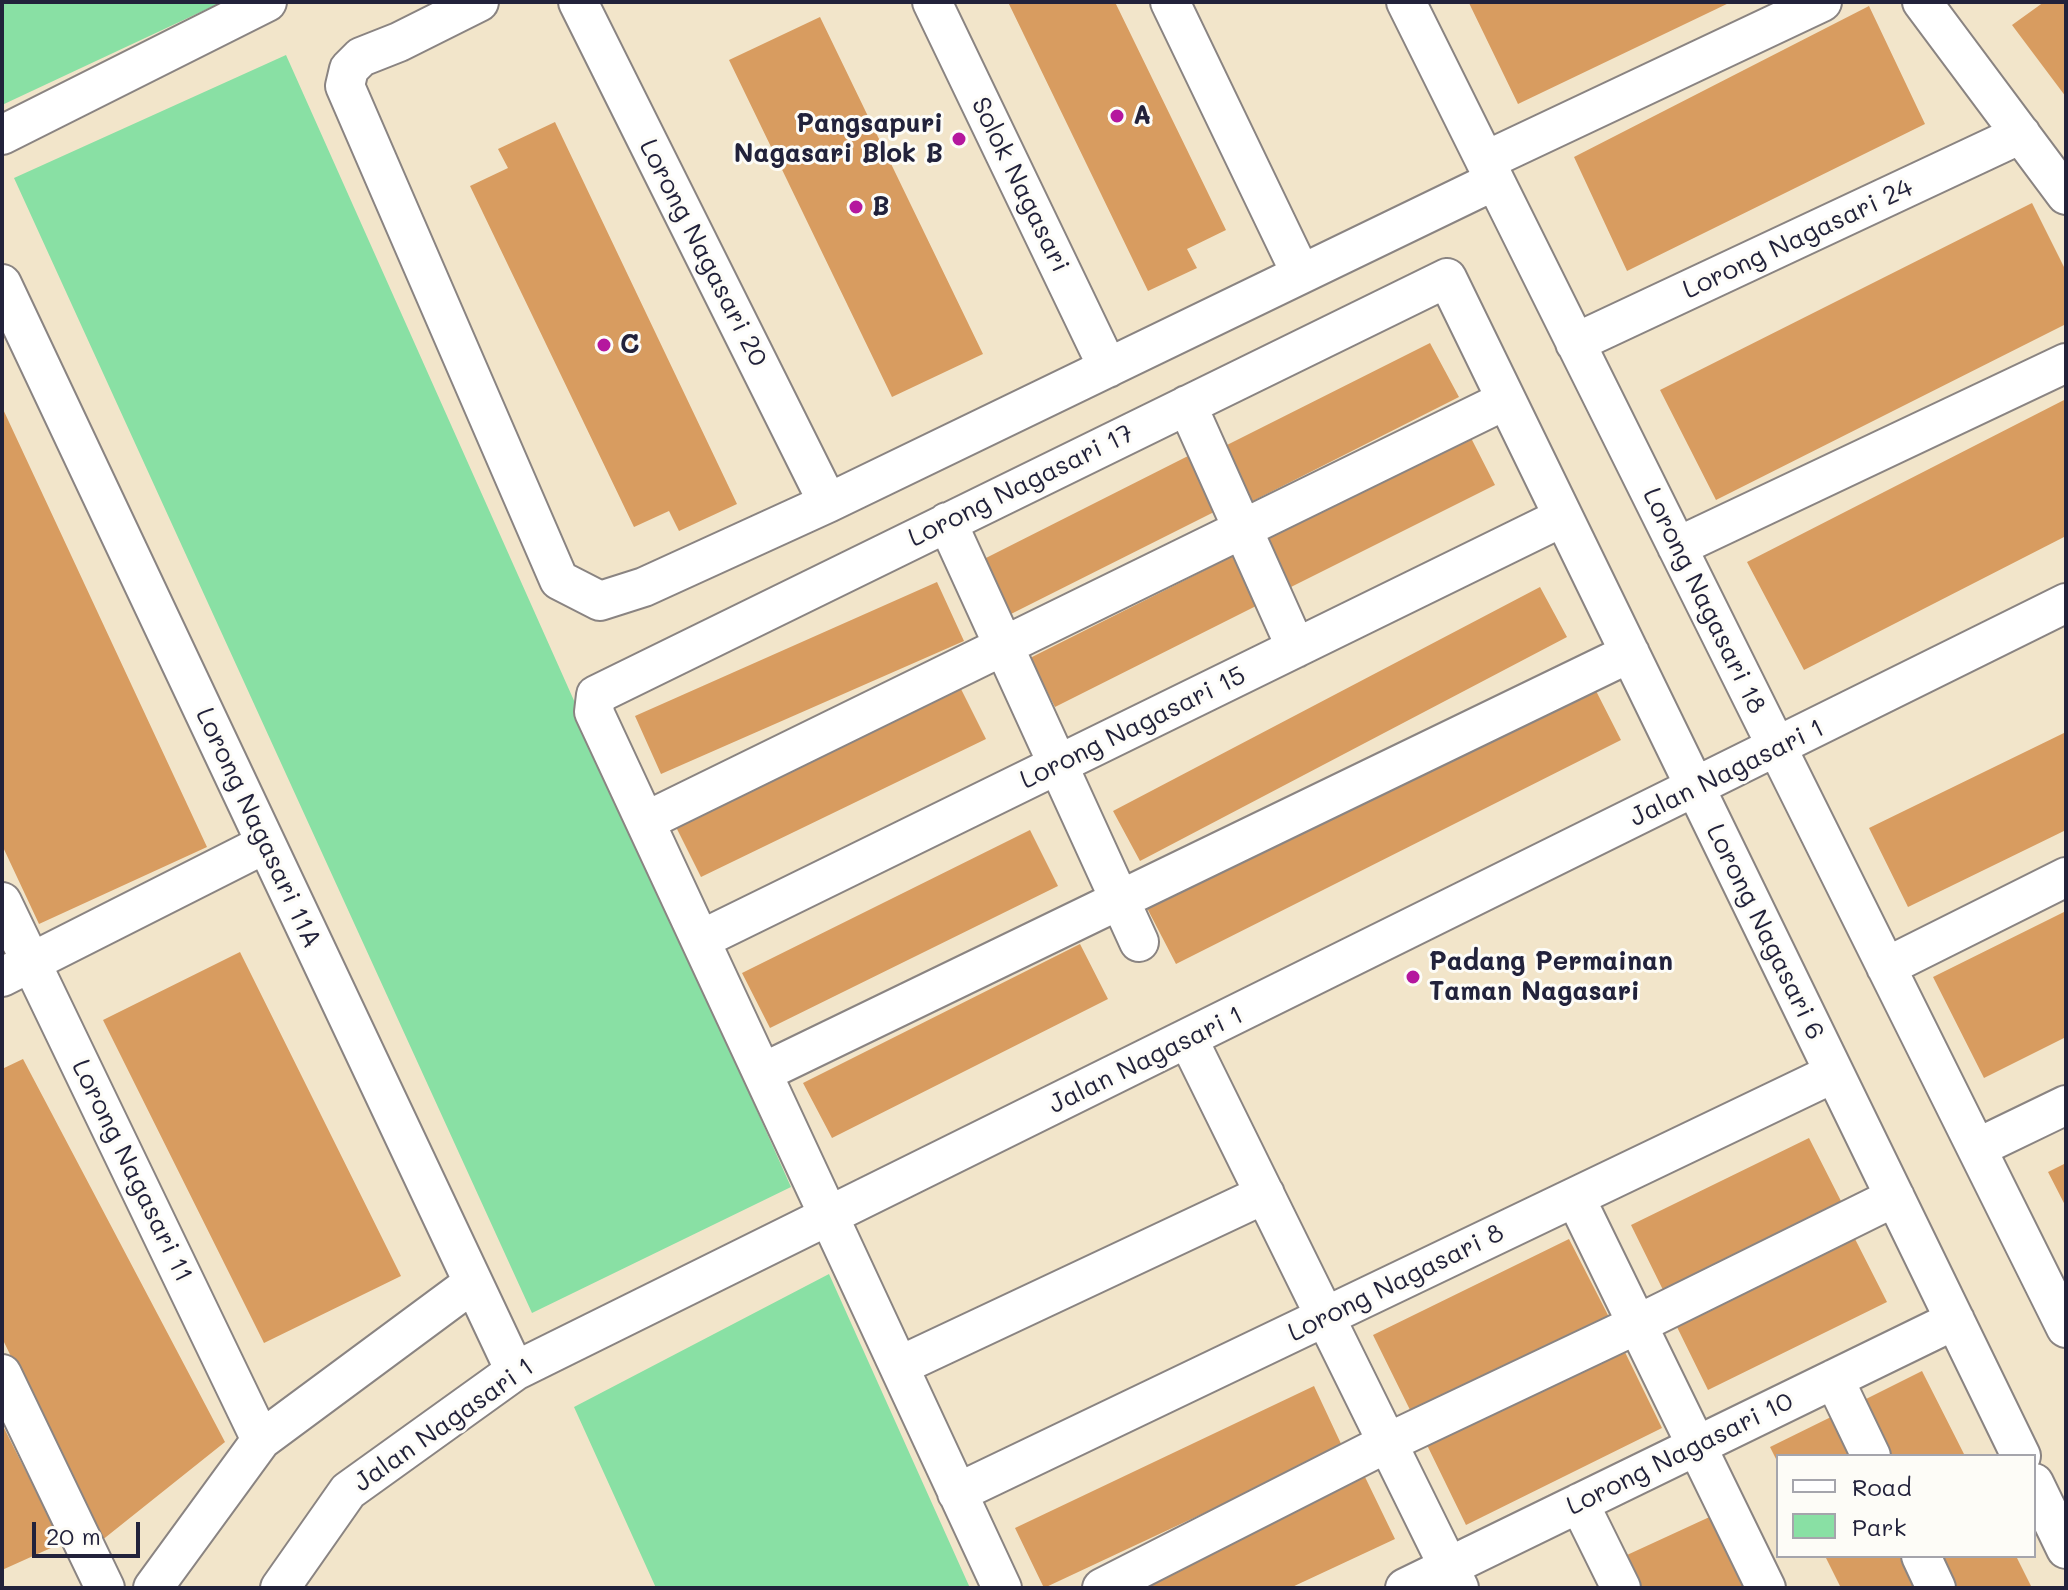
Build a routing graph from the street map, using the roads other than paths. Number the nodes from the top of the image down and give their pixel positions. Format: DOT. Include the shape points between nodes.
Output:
graph roads {
  1 [pos="267,2"];
  2 [pos="479,2"];
  3 [pos="578,2"];
  4 [pos="932,2"];
  5 [pos="1170,2"];
  6 [pos="1406,2"];
  7 [pos="1822,2"];
  8 [pos="1922,2"];
  9 [pos="2021,134"];
  10 [pos="2,135"];
  11 [pos="1489,171"];
  12 [pos="2066,195"];
  13 [pos="1301,274"];
  14 [pos="1447,278"];
  15 [pos="2,284"];
  16 [pos="1575,343"];
  17 [pos="2066,363"];
  18 [pos="1108,368"];
  19 [pos="1506,400"];
  20 [pos="1187,405"];
  21 [pos="828,503"];
  22 [pos="1563,517"];
  23 [pos="947,522"];
  24 [pos="1242,529"];
  25 [pos="1677,547"];
  26 [pos="2066,603"];
  27 [pos="1004,646"];
  28 [pos="1296,648"];
  29 [pos="1630,653"];
  30 [pos="1777,748"];
  31 [pos="1058,765"];
  32 [pos="1696,789"];
  33 [pos="646,821"];
  34 [pos="265,844"];
  35 [pos="2066,877"];
  36 [pos="1120,900"];
  37 [pos="2,902"];
  38 [pos="702,939"];
  39 [pos="1139,942"];
  40 [pos="1886,967"];
  41 [pos="17,970"];
  42 [pos="1188,1039"];
  43 [pos="764,1072"];
  44 [pos="1834,1073"];
  45 [pos="2066,1105"];
  46 [pos="1977,1148"];
  47 [pos="1265,1194"];
  48 [pos="1575,1197"];
  49 [pos="1895,1197"];
  50 [pos="829,1217"];
  51 [pos="473,1283"];
  52 [pos="1325,1317"];
  53 [pos="1955,1320"];
  54 [pos="1638,1324"];
  55 [pos="2066,1328"];
  56 [pos="899,1366"];
  57 [pos="515,1371"];
  58 [pos="2,1374"];
  59 [pos="1834,1379"];
  60 [pos="261,1440"];
  61 [pos="1387,1443"];
  62 [pos="1697,1446"];
  63 [pos="1870,1454"];
  64 [pos="2020,1454"];
  65 [pos="2036,1487"];
  66 [pos="957,1493"];
  67 [pos="1579,1503"];
  68 [pos="2066,1549"];
  69 [pos="1922,1558"];
  70 [pos="1454,1578"];
  71 [pos="105,1588"];
  72 [pos="153,1588"];
  73 [pos="280,1588"];
  74 [pos="1002,1588"];
  75 [pos="1102,1588"];
  76 [pos="1405,1588"];
  77 [pos="1621,1588"];
  78 [pos="1766,1588"];
  79 [pos="1936,1588"];
  1 -- 10 [label="street"];
  2 -- 21 [label="street" via="361,57 349,69 345,86 559,580 600,601 644,587"];
  3 -- 21 [label="street, Lorong Nagasari 20"];
  4 -- 18 [label="street, Solok Nagasari"];
  5 -- 13 [label="street"];
  6 -- 11 [label="street, Lorong Nagasari 18"];
  7 -- 11 [label="street"];
  8 -- 9 [label="street"];
  9 -- 12 [label="street"];
  9 -- 16 [label="street, Lorong Nagasari 24"];
  11 -- 13 [label="street"];
  11 -- 16 [label="street, Lorong Nagasari 18"];
  13 -- 18 [label="street"];
  14 -- 19 [label="street, Lorong Nagasari 6"];
  14 -- 20 [label="street, Lorong Nagasari 17"];
  15 -- 34 [label="street, Lorong Nagasari 11A"];
  16 -- 25 [label="street, Lorong Nagasari 18"];
  17 -- 25 [label="street"];
  18 -- 21 [label="street"];
  19 -- 22 [label="street, Lorong Nagasari 6"];
  19 -- 24 [label="street"];
  20 -- 23 [label="street, Lorong Nagasari 17"];
  20 -- 24 [label="street"];
  22 -- 28 [label="street, Lorong Nagasari 15"];
  22 -- 29 [label="street, Lorong Nagasari 6"];
  23 -- 27 [label="street"];
  23 -- 33 [label="street, Lorong Nagasari 17" via="596,695 594,712"];
  24 -- 27 [label="street"];
  24 -- 28 [label="street"];
  25 -- 30 [label="street, Lorong Nagasari 18"];
  26 -- 30 [label="street, Jalan Nagasari 1"];
  27 -- 31 [label="street"];
  27 -- 33 [label="street"];
  28 -- 31 [label="street, Lorong Nagasari 15"];
  29 -- 32 [label="street, Lorong Nagasari 6"];
  29 -- 36 [label="street"];
  30 -- 32 [label="street, Jalan Nagasari 1"];
  30 -- 40 [label="street, Lorong Nagasari 18"];
  31 -- 36 [label="street"];
  31 -- 38 [label="street, Lorong Nagasari 15"];
  32 -- 42 [label="street, Jalan Nagasari 1"];
  32 -- 44 [label="street, Lorong Nagasari 6"];
  33 -- 38 [label="street"];
  34 -- 41 [label="street"];
  34 -- 51 [label="street, Lorong Nagasari 11A"];
  35 -- 40 [label="street"];
  36 -- 39 [label="street"];
  36 -- 43 [label="street"];
  37 -- 41 [label="street, Lorong Nagasari 11"];
  38 -- 43 [label="street"];
  40 -- 46 [label="street, Lorong Nagasari 18"];
  41 -- 60 [label="street, Lorong Nagasari 11"];
  42 -- 47 [label="street"];
  42 -- 50 [label="street, Jalan Nagasari 1"];
  43 -- 50 [label="street"];
  44 -- 48 [label="street, Lorong Nagasari 8"];
  44 -- 49 [label="street, Lorong Nagasari 6"];
  45 -- 46 [label="street"];
  46 -- 55 [label="street, Lorong Nagasari 18"];
  47 -- 52 [label="street"];
  47 -- 56 [label="street"];
  48 -- 52 [label="street, Lorong Nagasari 8"];
  48 -- 54 [label="street"];
  49 -- 53 [label="street, Lorong Nagasari 6"];
  49 -- 54 [label="street"];
  50 -- 56 [label="street"];
  50 -- 57 [label="street, Jalan Nagasari 1"];
  51 -- 57 [label="street, Lorong Nagasari 11A"];
  51 -- 60 [label="street"];
  52 -- 61 [label="street"];
  52 -- 66 [label="street, Lorong Nagasari 8"];
  53 -- 59 [label="street, Lorong Nagasari 10"];
  53 -- 64 [label="street, Lorong Nagasari 6"];
  54 -- 61 [label="street"];
  54 -- 62 [label="street"];
  56 -- 66 [label="street"];
  57 -- 73 [label="street, Jalan Nagasari 1" via="348,1491"];
  58 -- 71 [label="street"];
  59 -- 62 [label="street, Lorong Nagasari 10"];
  59 -- 63 [label="street"];
  60 -- 72 [label="street"];
  61 -- 70 [label="street"];
  61 -- 75 [label="street"];
  62 -- 67 [label="street, Lorong Nagasari 10"];
  62 -- 78 [label="street"];
  65 -- 68 [label="street"];
  66 -- 74 [label="street"];
  67 -- 70 [label="street, Lorong Nagasari 10"];
  67 -- 77 [label="street"];
  69 -- 79 [label="street"];
  70 -- 76 [label="street, Lorong Nagasari 10"];
}
